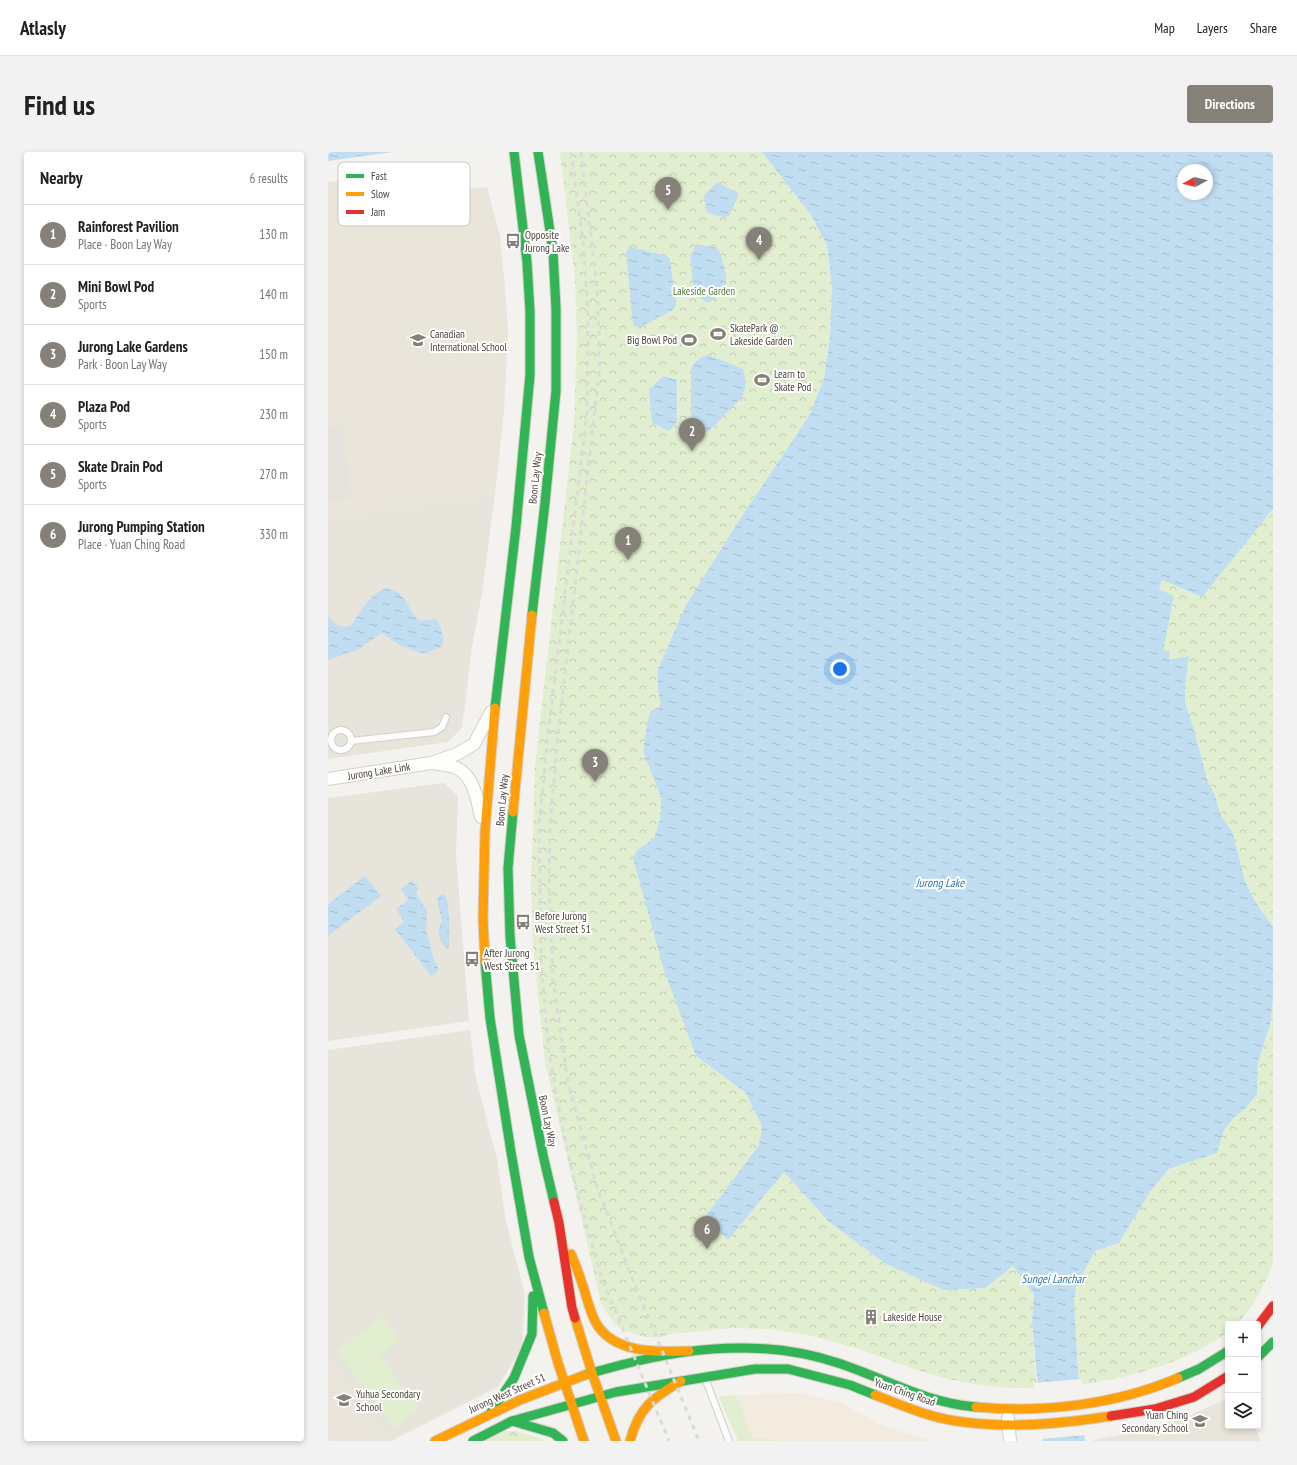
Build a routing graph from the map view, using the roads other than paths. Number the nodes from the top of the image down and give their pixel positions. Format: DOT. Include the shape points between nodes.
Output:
graph roads {
  1 [pos="514,152"];
  2 [pos="538,152"];
  3 [pos="537,493"];
  4 [pos="545,504"];
  5 [pos="525,511"];
  6 [pos="516,528"];
  7 [pos="495,704"];
  8 [pos="446,716"];
  9 [pos="351,740"];
  10 [pos="330,744"];
  11 [pos="431,763"];
  12 [pos="328,779"];
  13 [pos="485,831"];
  14 [pos="559,1223"];
  15 [pos="529,1257"];
  16 [pos="1273,1306"];
  17 [pos="1261,1322"];
  18 [pos="1273,1342"];
  19 [pos="688,1351"];
  20 [pos="1225,1353"];
  21 [pos="1261,1354"];
  22 [pos="592,1373"];
  23 [pos="704,1377"];
  24 [pos="1225,1378"];
  25 [pos="681,1381"];
  26 [pos="564,1382"];
  27 [pos="600,1396"];
  28 [pos="572,1405"];
  29 [pos="1008,1410"];
  30 [pos="491,1412"];
  31 [pos="512,1421"];
  32 [pos="1007,1425"];
  33 [pos="435,1441"];
  34 [pos="473,1441"];
  35 [pos="563,1441"];
  36 [pos="584,1441"];
  37 [pos="616,1441"];
  38 [pos="630,1441"];
  39 [pos="729,1441"];
  40 [pos="1010,1441"];
  1 -- 6 [label="main road, Boon Lay Way" via="530,312 530,387"];
  2 -- 4 [label="main road, Boon Lay Way" via="553,251 556,309 556,391"];
  3 -- 4 [label="main road" via="541,495"];
  4 -- 14 [label="main road, Boon Lay Way" via="527,654 508,868 510,936 519,1035"];
  5 -- 6 [label="main road"];
  6 -- 7 [label="main road, Boon Lay Way"];
  7 -- 11 [label="street, Jurong Lake Link" via="474,744"];
  7 -- 13 [label="main road, Boon Lay Way"];
  8 -- 9 [label="lane" via="442,727 434,732"];
  9 -- 10 [label="lane" via="349,747 343,750 336,749"];
  9 -- 10 [label="lane" via="347,732 338,730 331,737"];
  11 -- 12 [label="street, Jurong Lake Link"];
  11 -- 13 [label="street, Jurong Lake Link" via="460,770 473,784"];
  13 -- 15 [label="main road, Boon Lay Way" via="483,918 490,1018"];
  14 -- 19 [label="main road" via="582,1280 590,1308 598,1325 609,1338 621,1344 660,1352"];
  14 -- 22 [label="main road, Boon Lay Way" via="572,1308"];
  15 -- 26 [label="main road, Boon Lay Way"];
  15 -- 30 [label="main road" via="532,1334 514,1378"];
  16 -- 17 [label="main road"];
  18 -- 21 [label="main road"];
  19 -- 22 [label="main road, Yuan Ching Road"];
  19 -- 29 [label="main road, Yuan Ching Road" via="748,1347 790,1352 848,1366 932,1399 964,1407"];
  20 -- 29 [label="main road, Yuan Ching Road" via="1187,1375 1148,1390 1084,1405"];
  22 -- 26 [label="main road, Jurong West Street 51"];
  22 -- 27 [label="main road, Boon Lay Way"];
  23 -- 25 [label="main road, Yuan Ching Road"];
  23 -- 32 [label="main road, Yuan Ching Road" via="755,1369 788,1369 850,1385 917,1411 955,1421"];
  23 -- 39 [label="lane"];
  24 -- 32 [label="main road, Yuan Ching Road" via="1194,1397 1155,1409 1086,1420"];
  25 -- 27 [label="main road, Yuan Ching Road"];
  25 -- 38 [label="main road" via="644,1408 637,1417"];
  26 -- 28 [label="main road, Boon Lay Way"];
  26 -- 30 [label="main road, Jurong West Street 51"];
  27 -- 28 [label="main road, Yuan Ching Road"];
  27 -- 37 [label="main road, Boon Lay Way"];
  28 -- 31 [label="main road"];
  28 -- 36 [label="main road, Boon Lay Way"];
  29 -- 32 [label="street"];
  30 -- 33 [label="main road, Jurong West Street 51"];
  31 -- 34 [label="main road"];
  31 -- 35 [label="main road" via="553,1433"];
  32 -- 40 [label="street"];
}
